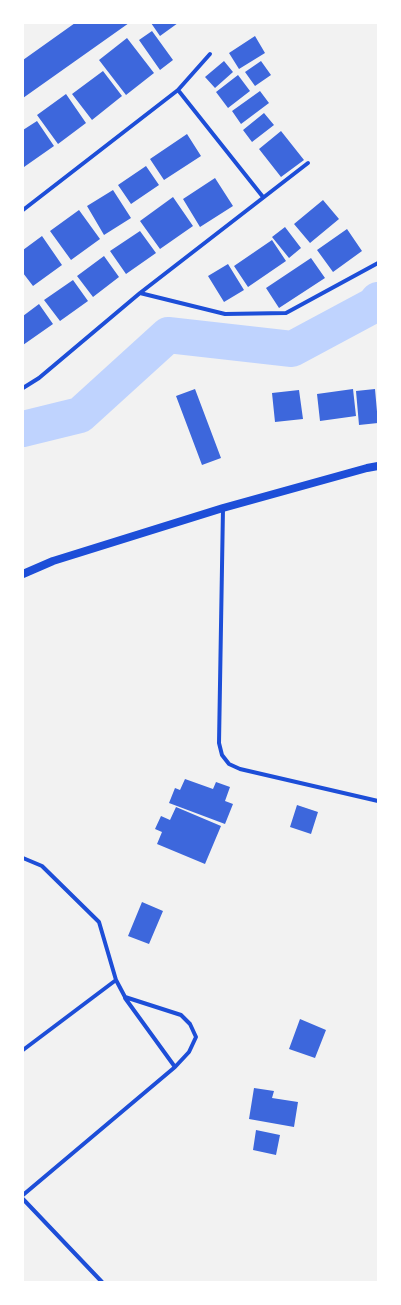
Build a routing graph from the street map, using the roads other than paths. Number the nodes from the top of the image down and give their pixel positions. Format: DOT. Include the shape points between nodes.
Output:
graph roads {
  1 [pos="210,54"];
  2 [pos="178,90"];
  3 [pos="308,163"];
  4 [pos="264,197"];
  5 [pos="23,210"];
  6 [pos="378,263"];
  7 [pos="140,293"];
  8 [pos="23,388"];
  9 [pos="378,466"];
  10 [pos="223,508"];
  11 [pos="23,574"];
  12 [pos="378,801"];
  13 [pos="23,858"];
  14 [pos="116,980"];
  15 [pos="125,997"];
  16 [pos="23,1050"];
  17 [pos="175,1067"];
  18 [pos="23,1195"];
  19 [pos="23,1199"];
  20 [pos="102,1282"];
  1 -- 2 [label="street"];
  2 -- 4 [label="street"];
  2 -- 5 [label="street"];
  3 -- 4 [label="street"];
  4 -- 7 [label="street"];
  6 -- 7 [label="street" via="286,313 225,314"];
  7 -- 8 [label="street" via="39,378"];
  9 -- 10 [label="main road"];
  10 -- 11 [label="main road" via="54,561"];
  10 -- 12 [label="street" via="219,743 222,755 228,764 240,768"];
  13 -- 14 [label="street" via="42,866 100,922"];
  14 -- 15 [label="street"];
  14 -- 16 [label="street"];
  15 -- 17 [label="street"];
  15 -- 17 [label="street" via="181,1015 190,1024 196,1037 189,1052"];
  17 -- 18 [label="street"];
  19 -- 20 [label="street"];
}
